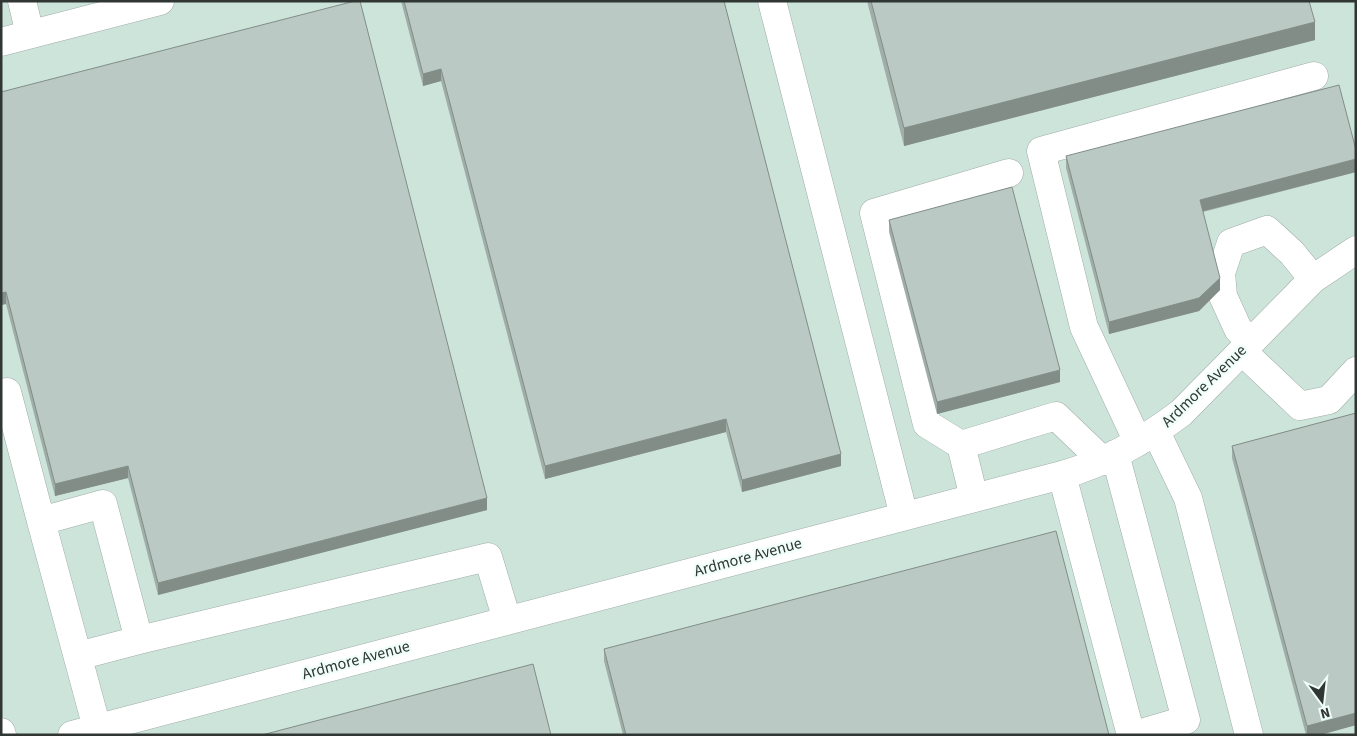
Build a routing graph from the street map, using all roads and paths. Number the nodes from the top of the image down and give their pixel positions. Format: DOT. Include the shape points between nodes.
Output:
graph roads {
  1 [pos="22,1"];
  2 [pos="160,1"];
  3 [pos="772,1"];
  4 [pos="30,34"];
  5 [pos="1,42"];
  6 [pos="1314,76"];
  7 [pos="1009,173"];
  8 [pos="1356,250"];
  9 [pos="1313,279"];
  10 [pos="1246,346"];
  11 [pos="1356,371"];
  12 [pos="1,393"];
  13 [pos="1147,437"];
  14 [pos="961,445"];
  15 [pos="1109,458"];
  16 [pos="1062,475"];
  17 [pos="974,498"];
  18 [pos="904,516"];
  19 [pos="41,520"];
  20 [pos="507,620"];
  21 [pos="140,640"];
  22 [pos="78,656"];
  23 [pos="84,731"];
  24 [pos="1131,735"];
  25 [pos="1135,735"];
  26 [pos="1249,735"];
  1 -- 4 [label="street"];
  2 -- 4 [label="street"];
  3 -- 18 [label="street"];
  4 -- 5 [label="street"];
  6 -- 13 [label="street" via="1041,151 1084,327"];
  7 -- 14 [label="street" via="874,212 927,424"];
  8 -- 9 [label="street, Ardmore Avenue"];
  9 -- 10 [label="street, Ardmore Avenue"];
  9 -- 10 [label="street" via="1267,230 1231,243 1221,274 1223,296"];
  10 -- 11 [label="street" via="1300,406 1329,400"];
  10 -- 13 [label="street, Ardmore Avenue" via="1181,413"];
  12 -- 19 [label="street" via="6,392"];
  13 -- 15 [label="street, Ardmore Avenue"];
  13 -- 26 [label="street" via="1188,498"];
  14 -- 15 [label="street" via="1056,416"];
  14 -- 17 [label="street"];
  15 -- 16 [label="street, Ardmore Avenue"];
  15 -- 25 [label="street" via="1186,720"];
  16 -- 17 [label="street, Ardmore Avenue"];
  16 -- 24 [label="street"];
  17 -- 18 [label="street, Ardmore Avenue"];
  18 -- 20 [label="street, Ardmore Avenue"];
  19 -- 21 [label="street" via="103,504"];
  19 -- 22 [label="street"];
  20 -- 21 [label="street" via="488,557"];
  20 -- 23 [label="street, Ardmore Avenue"];
  21 -- 22 [label="street"];
  22 -- 23 [label="street"];
}
